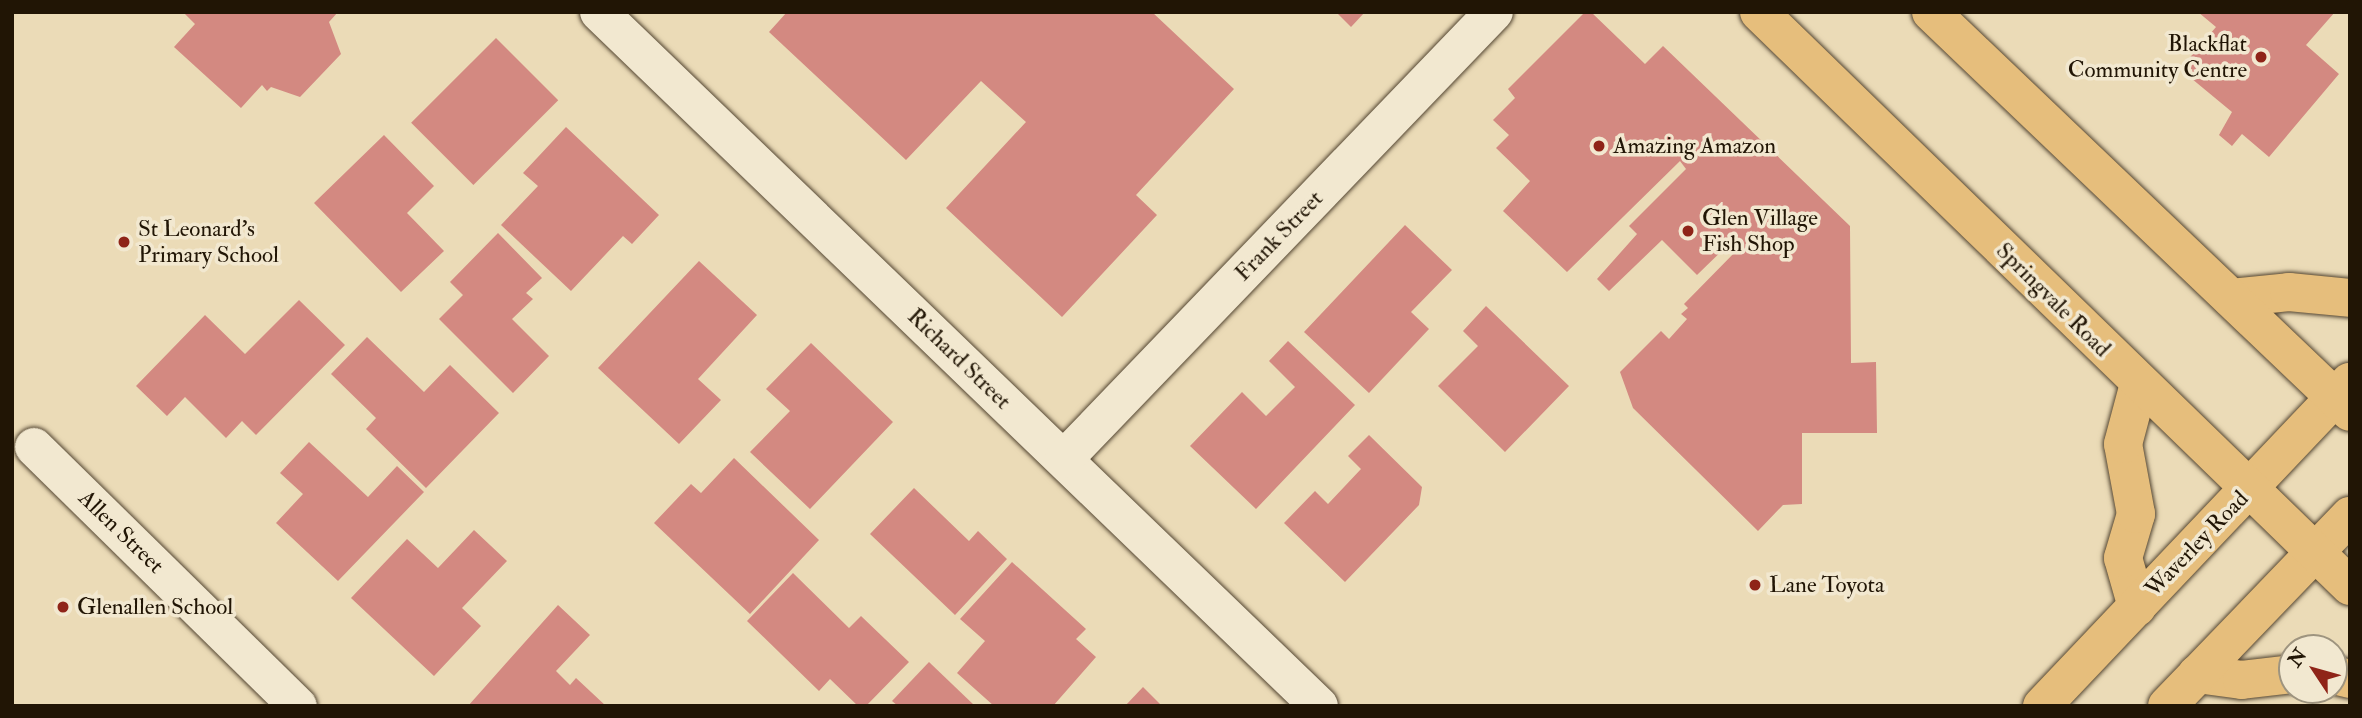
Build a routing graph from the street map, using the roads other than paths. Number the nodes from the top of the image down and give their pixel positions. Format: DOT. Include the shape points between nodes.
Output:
graph roads {
  1 [pos="599,12"];
  2 [pos="1494,12"];
  3 [pos="1759,12"];
  4 [pos="1931,12"];
  5 [pos="2231,298"];
  6 [pos="2350,298"];
  7 [pos="2139,384"];
  8 [pos="2344,397"];
  9 [pos="34,447"];
  10 [pos="1064,459"];
  11 [pos="2248,490"];
  12 [pos="2350,516"];
  13 [pos="2314,553"];
  14 [pos="2350,586"];
  15 [pos="2137,607"];
  16 [pos="2197,674"];
  17 [pos="2278,676"];
  18 [pos="298,706"];
  19 [pos="1319,706"];
  20 [pos="2042,706"];
  21 [pos="2167,706"];
  1 -- 10 [label="street, Richard Street"];
  2 -- 10 [label="street, Frank Street"];
  3 -- 7 [label="main road, Springvale Road"];
  4 -- 5 [label="main road"];
  5 -- 6 [label="main road" via="2289,292"];
  5 -- 8 [label="main road"];
  7 -- 11 [label="main road, Springvale Road"];
  7 -- 15 [label="main road" via="2123,444 2136,514 2123,558"];
  8 -- 11 [label="main road, Waverley Road"];
  9 -- 18 [label="street, Allen Street"];
  10 -- 19 [label="street, Richard Street"];
  11 -- 13 [label="main road, Springvale Road"];
  11 -- 15 [label="main road, Waverley Road"];
  12 -- 13 [label="main road"];
  13 -- 14 [label="main road, Springvale Road"];
  13 -- 16 [label="main road"];
  15 -- 20 [label="main road, Waverley Road"];
  16 -- 17 [label="main road" via="2242,680"];
  16 -- 21 [label="main road"];
}
